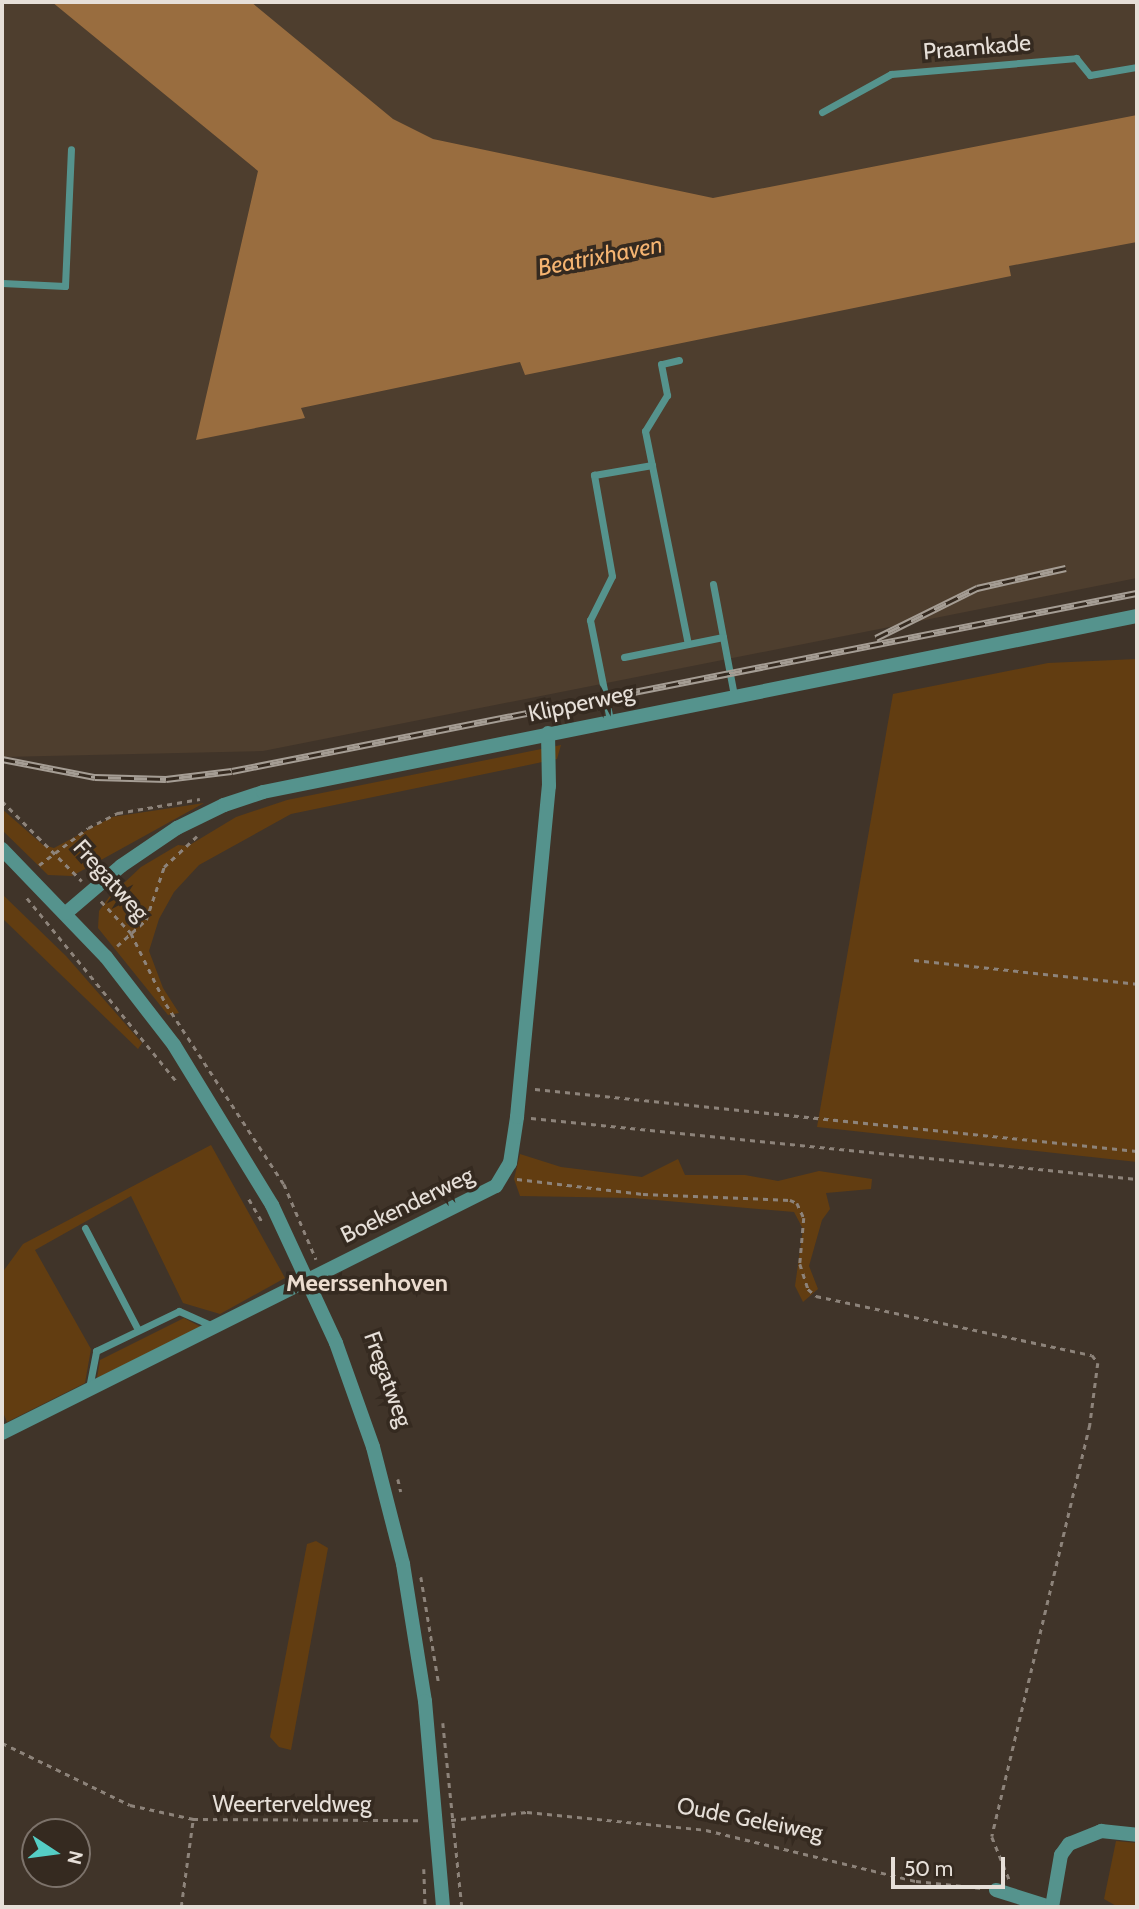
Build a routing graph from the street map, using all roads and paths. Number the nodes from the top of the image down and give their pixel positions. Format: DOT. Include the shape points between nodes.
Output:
graph roads {
  1 [pos="1137,66"];
  2 [pos="821,112"];
  3 [pos="71,149"];
  4 [pos="2,284"];
  5 [pos="679,360"];
  6 [pos="652,466"];
  7 [pos="713,584"];
  8 [pos="1137,616"];
  9 [pos="723,637"];
  10 [pos="688,644"];
  11 [pos="624,657"];
  12 [pos="734,695"];
  13 [pos="610,720"];
  14 [pos="548,733"];
  15 [pos="2,801"];
  16 [pos="224,804"];
  17 [pos="206,831"];
  18 [pos="2,849"];
  19 [pos="55,851"];
  20 [pos="28,874"];
  21 [pos="92,892"];
  22 [pos="24,893"];
  23 [pos="66,913"];
  24 [pos="131,933"];
  25 [pos="914,960"];
  26 [pos="1137,984"];
  27 [pos="519,1088"];
  28 [pos="184,1091"];
  29 [pos="517,1117"];
  30 [pos="1137,1151"];
  31 [pos="504,1175"];
  32 [pos="1137,1179"];
  33 [pos="247,1194"];
  34 [pos="85,1228"];
  35 [pos="265,1228"];
  36 [pos="316,1275"];
  37 [pos="213,1326"];
  38 [pos="138,1330"];
  39 [pos="89,1388"];
  40 [pos="2,1433"];
  41 [pos="395,1470"];
  42 [pos="402,1495"];
  43 [pos="420,1569"];
  44 [pos="439,1687"];
  45 [pos="442,1715"];
  46 [pos="2,1743"];
  47 [pos="421,1807"];
  48 [pos="194,1819"];
  49 [pos="453,1820"];
  50 [pos="429,1821"];
  51 [pos="422,1832"];
  52 [pos="1137,1835"];
  53 [pos="423,1857"];
  54 [pos="996,1890"];
  55 [pos="1017,1896"];
  56 [pos="181,1907"];
  57 [pos="425,1907"];
  58 [pos="443,1907"];
  59 [pos="462,1907"];
  60 [pos="1051,1907"];
  1 -- 2 [label="lane, Praamkade" via="1090,75 1076,58 891,74"];
  3 -- 4 [label="lane" via="65,286"];
  5 -- 6 [label="lane" via="661,364 667,395 645,431"];
  6 -- 10 [label="lane"];
  6 -- 13 [label="lane" via="594,475 612,576 590,620"];
  7 -- 9 [label="lane"];
  8 -- 12 [label="street, Klipperweg"];
  9 -- 10 [label="lane"];
  9 -- 12 [label="lane"];
  10 -- 11 [label="lane"];
  12 -- 13 [label="street, Klipperweg"];
  13 -- 14 [label="street, Klipperweg"];
  14 -- 16 [label="street, Klipperweg" via="283,787"];
  14 -- 27 [label="street, Boekenderweg" via="549,786"];
  15 -- 19 [label="path, Fregatweg"];
  16 -- 19 [label="path" via="197,799 131,810 102,820"];
  16 -- 21 [label="street, Klipperweg" via="177,828"];
  17 -- 24 [label="path" via="164,867 146,920"];
  18 -- 20 [label="street, Fregatweg"];
  19 -- 20 [label="path"];
  19 -- 21 [label="path, Fregatweg"];
  20 -- 23 [label="street, Fregatweg"];
  21 -- 23 [label="street, Klipperweg"];
  21 -- 24 [label="path, Fregatweg"];
  22 -- 28 [label="path" via="61,943 150,1043"];
  23 -- 36 [label="street, Fregatweg" via="174,1045"];
  24 -- 36 [label="path, Fregatweg" via="166,1004 289,1194"];
  25 -- 26 [label="path"];
  27 -- 29 [label="street, Boekenderweg"];
  27 -- 30 [label="path"];
  29 -- 31 [label="street, Boekenderweg"];
  29 -- 32 [label="path"];
  31 -- 36 [label="street, Boekenderweg" via="496,1186 478,1196"];
  31 -- 55 [label="path" via="643,1194 790,1200 797,1203 804,1218 800,1264 808,1289 816,1296 1092,1355 1098,1363 1090,1425 992,1837"];
  33 -- 35 [label="path"];
  34 -- 38 [label="lane"];
  36 -- 37 [label="street, Boekenderweg"];
  36 -- 50 [label="street, Fregatweg" via="395,1524 420,1659"];
  37 -- 38 [label="lane" via="179,1311"];
  37 -- 39 [label="street, Boekenderweg"];
  38 -- 39 [label="lane" via="96,1351"];
  39 -- 40 [label="street, Boekenderweg"];
  41 -- 42 [label="path"];
  43 -- 44 [label="path"];
  45 -- 49 [label="path"];
  46 -- 48 [label="path" via="130,1805"];
  47 -- 50 [label="path"];
  48 -- 50 [label="path, Weerterveldweg"];
  48 -- 56 [label="path, Weerterveldweg"];
  49 -- 50 [label="path, Oude Geleiweg"];
  49 -- 54 [label="path, Oude Geleiweg" via="527,1812 706,1830 916,1881"];
  49 -- 59 [label="path"];
  50 -- 51 [label="path"];
  50 -- 58 [label="street, Fregatweg"];
  52 -- 60 [label="street" via="1101,1831 1069,1844 1061,1855"];
  53 -- 57 [label="path"];
  54 -- 55 [label="street"];
  55 -- 60 [label="street"];
}
